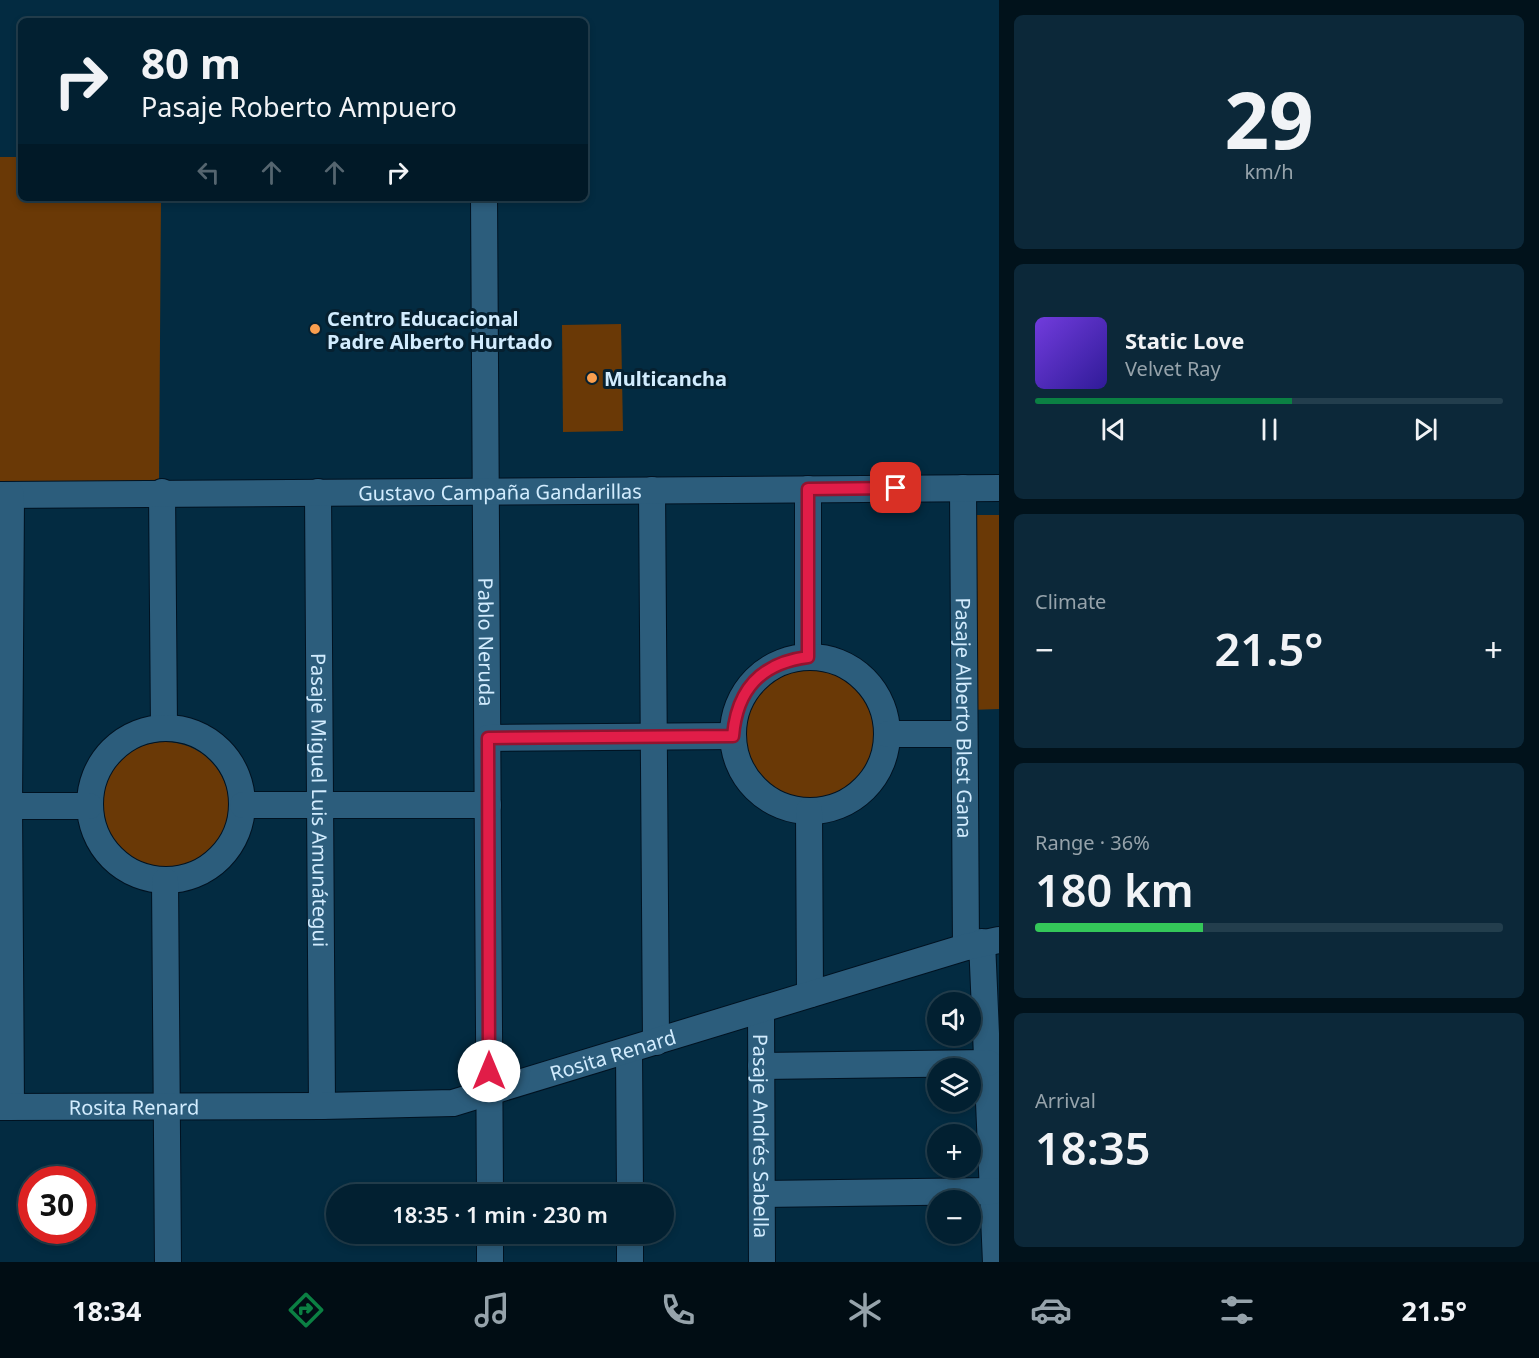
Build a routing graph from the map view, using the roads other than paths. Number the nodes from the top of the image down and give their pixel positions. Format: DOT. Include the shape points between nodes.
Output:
graph roads {
  1 [pos="484,201"];
  2 [pos="963,488"];
  3 [pos="999,488"];
  4 [pos="808,489"];
  5 [pos="652,490"];
  6 [pos="487,491"];
  7 [pos="162,492"];
  8 [pos="318,492"];
  9 [pos="6,495"];
  10 [pos="808,657"];
  11 [pos="164,727"];
  12 [pos="888,734"];
  13 [pos="964,735"];
  14 [pos="654,736"];
  15 [pos="733,736"];
  16 [pos="488,738"];
  17 [pos="243,805"];
  18 [pos="320,805"];
  19 [pos="488,805"];
  20 [pos="5,806"];
  21 [pos="89,806"];
  22 [pos="809,811"];
  23 [pos="165,881"];
  24 [pos="983,943"];
  25 [pos="810,994"];
  26 [pos="761,1010"];
  27 [pos="656,1042"];
  28 [pos="629,1051"];
  29 [pos="988,1063"];
  30 [pos="761,1066"];
  31 [pos="490,1094"];
  32 [pos="322,1106"];
  33 [pos="6,1107"];
  34 [pos="166,1107"];
  35 [pos="490,1184"];
  36 [pos="630,1184"];
  37 [pos="993,1191"];
  38 [pos="762,1194"];
  39 [pos="490,1244"];
  40 [pos="630,1244"];
  41 [pos="168,1262"];
  42 [pos="490,1262"];
  43 [pos="630,1262"];
  44 [pos="762,1262"];
  45 [pos="996,1262"];
  1 -- 6 [label="street, Pablo Neruda"];
  2 -- 3 [label="street, Gustavo Campaña Gandarillas"];
  2 -- 4 [label="street, Gustavo Campaña Gandarillas"];
  2 -- 13 [label="street, Pasaje Alberto Blest Gana"];
  4 -- 5 [label="street, Gustavo Campaña Gandarillas"];
  4 -- 10 [label="street"];
  5 -- 6 [label="street, Gustavo Campaña Gandarillas"];
  5 -- 14 [label="street"];
  6 -- 8 [label="street, Gustavo Campaña Gandarillas"];
  6 -- 16 [label="street, Pablo Neruda"];
  7 -- 8 [label="street, Gustavo Campaña Gandarillas"];
  7 -- 9 [label="street, Gustavo Campaña Gandarillas"];
  7 -- 11 [label="street"];
  8 -- 18 [label="street, Pasaje Miguel Luis Amunátegui"];
  9 -- 20 [label="street"];
  10 -- 12 [label="street" via="834,661 858,673 880,700"];
  10 -- 15 [label="street" via="775,665 749,687 740,702"];
  11 -- 17 [label="street" via="194,733 220,750 237,775"];
  11 -- 21 [label="street" via="135,734 110,751 94,777"];
  12 -- 13 [label="street"];
  12 -- 22 [label="street" via="880,767 864,788 843,803"];
  13 -- 24 [label="street, Pasaje Alberto Blest Gana"];
  14 -- 15 [label="street"];
  14 -- 16 [label="street"];
  14 -- 27 [label="street"];
  15 -- 22 [label="street" via="741,768 762,794 785,806"];
  16 -- 19 [label="street, Pablo Neruda"];
  17 -- 18 [label="street"];
  17 -- 23 [label="street" via="234,838 213,864 182,879"];
  18 -- 19 [label="street"];
  18 -- 32 [label="street, Pasaje Miguel Luis Amunátegui"];
  19 -- 31 [label="street, Pablo Neruda"];
  20 -- 21 [label="street"];
  20 -- 33 [label="street"];
  21 -- 23 [label="street" via="99,843 116,863 139,876"];
  22 -- 25 [label="street"];
  23 -- 34 [label="street"];
  24 -- 25 [label="street, Rosita Renard"];
  24 -- 29 [label="street, Pasaje Alberto Blest Gana"];
  25 -- 26 [label="street, Rosita Renard"];
  26 -- 27 [label="street, Rosita Renard"];
  26 -- 30 [label="street, Pasaje Andrés Sabella"];
  27 -- 28 [label="street, Rosita Renard"];
  28 -- 31 [label="street, Rosita Renard"];
  28 -- 36 [label="street"];
  29 -- 30 [label="street"];
  29 -- 37 [label="street, Pasaje Alberto Blest Gana"];
  30 -- 38 [label="street, Pasaje Andrés Sabella"];
  31 -- 32 [label="street, Rosita Renard" via="437,1105"];
  31 -- 35 [label="street, Pablo Neruda"];
  32 -- 34 [label="street, Rosita Renard"];
  33 -- 34 [label="street, Rosita Renard"];
  34 -- 41 [label="street"];
  37 -- 38 [label="street"];
  37 -- 45 [label="street, Pasaje Alberto Blest Gana"];
  38 -- 44 [label="street, Pasaje Andrés Sabella"];
  39 -- 42 [label="street"];
  40 -- 43 [label="street"];
}
